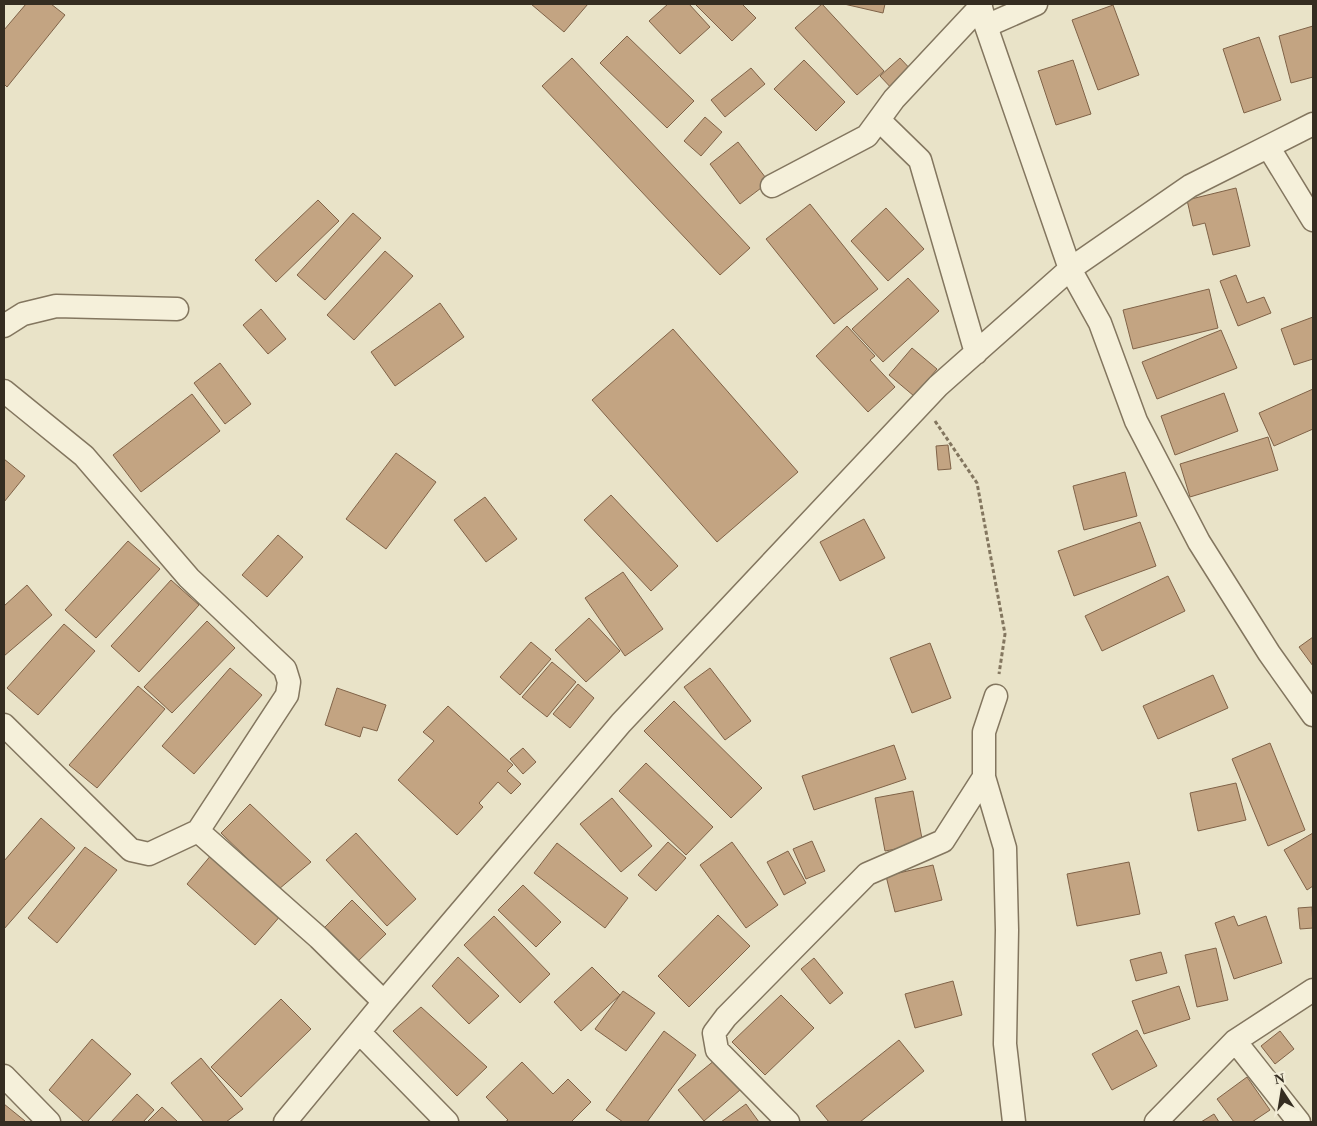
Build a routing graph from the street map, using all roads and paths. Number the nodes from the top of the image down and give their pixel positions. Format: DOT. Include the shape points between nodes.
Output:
graph roads {
  1 [pos="1036,4"];
  2 [pos="982,12"];
  3 [pos="879,120"];
  4 [pos="1313,124"];
  5 [pos="1269,148"];
  6 [pos="772,186"];
  7 [pos="1313,220"];
  8 [pos="1070,269"];
  9 [pos="177,310"];
  10 [pos="4,326"];
  11 [pos="976,354"];
  12 [pos="4,392"];
  13 [pos="922,402"];
  14 [pos="996,696"];
  15 [pos="1313,715"];
  16 [pos="4,725"];
  17 [pos="984,777"];
  18 [pos="198,831"];
  19 [pos="1313,990"];
  20 [pos="384,1002"];
  21 [pos="360,1033"];
  22 [pos="1235,1041"];
  23 [pos="4,1076"];
  24 [pos="49,1122"];
  25 [pos="285,1122"];
  26 [pos="447,1122"];
  27 [pos="788,1122"];
  28 [pos="1014,1122"];
  29 [pos="1156,1122"];
  30 [pos="1300,1122"];
  1 -- 2 [label="street"];
  2 -- 3 [label="street" via="894,99"];
  2 -- 8 [label="street"];
  3 -- 6 [label="street" via="867,136"];
  3 -- 11 [label="street" via="920,160"];
  4 -- 5 [label="street"];
  5 -- 7 [label="street"];
  5 -- 8 [label="street" via="1190,186"];
  8 -- 11 [label="street"];
  8 -- 15 [label="street" via="1100,323 1136,421 1199,542 1269,653"];
  9 -- 10 [label="street" via="56,306 23,314"];
  11 -- 13 [label="street"];
  12 -- 18 [label="street" via="84,456 189,578 285,669 290,682 288,695"];
  13 -- 14 [label="path" via="978,483 1005,634"];
  13 -- 20 [label="street" via="621,723"];
  14 -- 17 [label="street" via="984,732"];
  16 -- 18 [label="street" via="131,850 149,854"];
  17 -- 27 [label="street" via="943,842 867,874 714,1033 717,1050"];
  17 -- 28 [label="street" via="1005,848 1008,930 1005,1044"];
  18 -- 20 [label="street" via="319,938"];
  19 -- 22 [label="street"];
  20 -- 21 [label="street"];
  21 -- 25 [label="street"];
  21 -- 26 [label="street"];
  22 -- 29 [label="street"];
  22 -- 30 [label="street"];
  23 -- 24 [label="street"];
}
